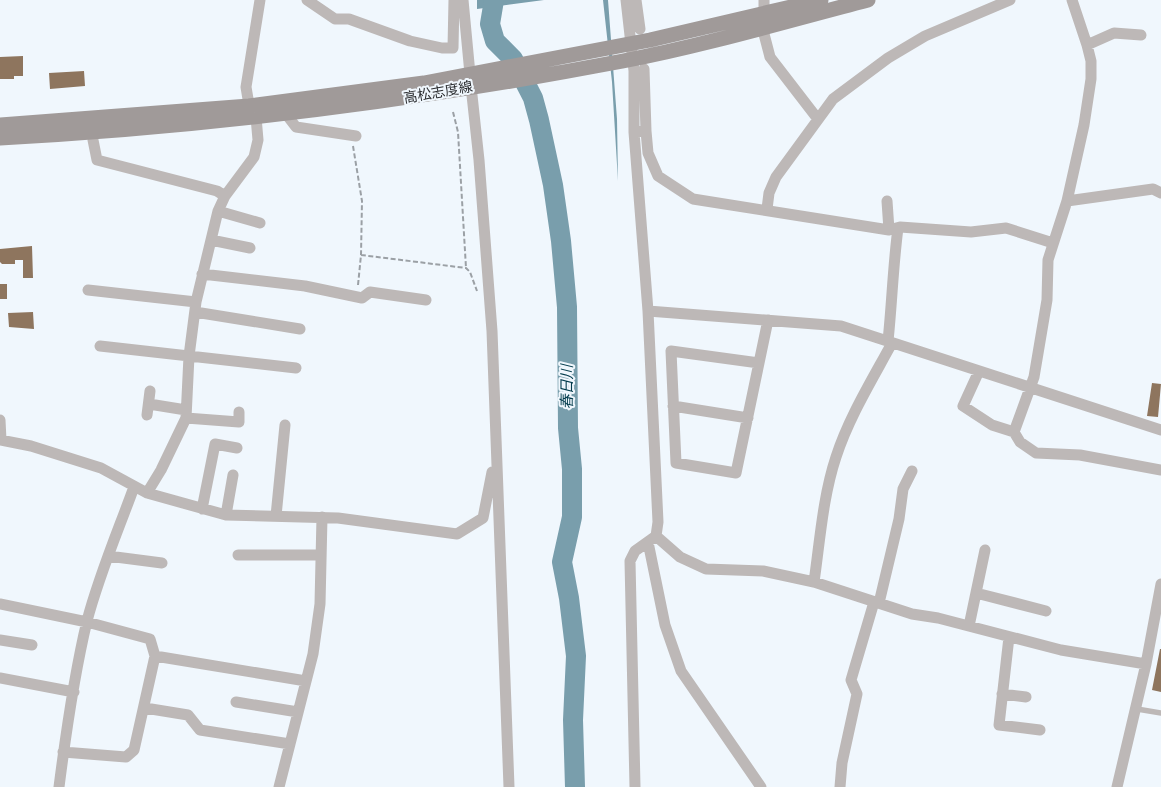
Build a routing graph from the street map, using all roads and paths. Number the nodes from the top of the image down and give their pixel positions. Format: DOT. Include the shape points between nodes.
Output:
graph roads {
  1 [pos="260,0"];
  2 [pos="307,0"];
  3 [pos="454,0"];
  4 [pos="463,0"];
  5 [pos="626,0"];
  6 [pos="636,0"];
  7 [pos="820,0"];
  8 [pos="868,0"];
  9 [pos="1010,0"];
  10 [pos="1072,0"];
  11 [pos="765,14"];
  12 [pos="640,30"];
  13 [pos="1141,36"];
  14 [pos="1087,44"];
  15 [pos="628,52"];
  16 [pos="644,69"];
  17 [pos="474,79"];
  18 [pos="252,112"];
  19 [pos="453,112"];
  20 [pos="286,114"];
  21 [pos="817,118"];
  22 [pos="0,125"];
  23 [pos="646,131"];
  24 [pos="634,132"];
  25 [pos="354,136"];
  26 [pos="0,138"];
  27 [pos="93,140"];
  28 [pos="1161,192"];
  29 [pos="225,196"];
  30 [pos="886,201"];
  31 [pos="1067,201"];
  32 [pos="767,209"];
  33 [pos="218,212"];
  34 [pos="260,223"];
  35 [pos="893,229"];
  36 [pos="211,240"];
  37 [pos="1053,243"];
  38 [pos="250,248"];
  39 [pos="361,255"];
  40 [pos="466,268"];
  41 [pos="202,274"];
  42 [pos="88,290"];
  43 [pos="357,296"];
  44 [pos="479,296"];
  45 [pos="426,300"];
  46 [pos="196,307"];
  47 [pos="648,311"];
  48 [pos="768,320"];
  49 [pos="300,329"];
  50 [pos="890,342"];
  51 [pos="100,346"];
  52 [pos="190,356"];
  53 [pos="759,363"];
  54 [pos="296,368"];
  55 [pos="979,371"];
  56 [pos="1028,387"];
  57 [pos="150,391"];
  58 [pos="673,406"];
  59 [pos="239,412"];
  60 [pos="186,414"];
  61 [pos="748,418"];
  62 [pos="0,420"];
  63 [pos="285,425"];
  64 [pos="1161,430"];
  65 [pos="1014,432"];
  66 [pos="1,440"];
  67 [pos="237,448"];
  68 [pos="496,454"];
  69 [pos="912,470"];
  70 [pos="1161,470"];
  71 [pos="233,474"];
  72 [pos="134,487"];
  73 [pos="146,493"];
  74 [pos="202,509"];
  75 [pos="226,515"];
  76 [pos="276,516"];
  77 [pos="322,517"];
  78 [pos="652,539"];
  79 [pos="986,550"];
  80 [pos="238,555"];
  81 [pos="321,555"];
  82 [pos="108,556"];
  83 [pos="162,563"];
  84 [pos="814,582"];
  85 [pos="1161,584"];
  86 [pos="976,593"];
  87 [pos="876,602"];
  88 [pos="0,605"];
  89 [pos="1046,611"];
  90 [pos="87,622"];
  91 [pos="969,626"];
  92 [pos="1009,637"];
  93 [pos="0,640"];
  94 [pos="32,645"];
  95 [pos="155,656"];
  96 [pos="1146,664"];
  97 [pos="0,678"];
  98 [pos="306,681"];
  99 [pos="74,692"];
  100 [pos="1002,694"];
  101 [pos="1026,697"];
  102 [pos="236,702"];
  103 [pos="145,708"];
  104 [pos="1136,709"];
  105 [pos="298,712"];
  106 [pos="1161,713"];
  107 [pos="1040,730"];
  108 [pos="290,744"];
  109 [pos="63,752"];
  110 [pos="59,787"];
  111 [pos="279,787"];
  112 [pos="509,787"];
  113 [pos="635,787"];
  114 [pos="761,787"];
  115 [pos="840,787"];
  116 [pos="1118,787"];
  1 -- 18 [label="street" via="246,87"];
  2 -- 3 [label="street" via="335,19 349,19 410,40 453,48"];
  4 -- 17 [label="street"];
  5 -- 15 [label="street"];
  6 -- 12 [label="street"];
  7 -- 11 [label="main road, 高松志度線"];
  8 -- 11 [label="main road, 高松志度線"];
  9 -- 21 [label="street" via="926,36 888,58 833,99"];
  10 -- 14 [label="street"];
  11 -- 15 [label="main road, 高松志度線"];
  11 -- 21 [label="street" via="770,57"];
  13 -- 14 [label="street" via="1114,32"];
  14 -- 31 [label="street" via="1091,79"];
  15 -- 17 [label="main road, 高松志度線"];
  15 -- 24 [label="street"];
  16 -- 23 [label="street"];
  17 -- 18 [label="main road, 高松志度線" via="424,83"];
  17 -- 20 [label="main road, 高松志度線"];
  17 -- 68 [label="street" via="488,266"];
  18 -- 20 [label="main road, 高松志度線"];
  18 -- 22 [label="main road, 高松志度線"];
  18 -- 26 [label="main road, 高松志度線" via="73,134"];
  18 -- 29 [label="street" via="258,140 254,157"];
  19 -- 40 [label="path" via="458,132"];
  20 -- 25 [label="street" via="296,127"];
  21 -- 32 [label="street" via="776,178"];
  23 -- 24 [label="street"];
  23 -- 32 [label="street" via="648,153 658,176 693,199"];
  24 -- 47 [label="street"];
  25 -- 39 [label="path" via="362,201"];
  27 -- 29 [label="street" via="98,160 217,191"];
  28 -- 31 [label="street" via="1153,189"];
  29 -- 33 [label="street"];
  30 -- 35 [label="street"];
  31 -- 37 [label="street"];
  32 -- 35 [label="street"];
  33 -- 34 [label="street"];
  33 -- 36 [label="street"];
  35 -- 37 [label="street" via="971,232 1006,228"];
  35 -- 50 [label="street"];
  36 -- 38 [label="street"];
  36 -- 41 [label="street"];
  37 -- 56 [label="street" via="1048,260 1047,300 1034,377"];
  39 -- 40 [label="path"];
  39 -- 43 [label="path"];
  40 -- 44 [label="path"];
  41 -- 43 [label="street"];
  41 -- 46 [label="street"];
  42 -- 46 [label="street"];
  43 -- 45 [label="street" via="362,298 370,292"];
  46 -- 49 [label="street"];
  46 -- 52 [label="street"];
  47 -- 48 [label="street"];
  47 -- 78 [label="street" via="658,522"];
  48 -- 50 [label="street" via="841,326"];
  48 -- 53 [label="street"];
  50 -- 55 [label="street"];
  50 -- 84 [label="street" via="836,457"];
  51 -- 52 [label="street"];
  52 -- 54 [label="street"];
  52 -- 60 [label="street"];
  53 -- 58 [label="street" via="671,351"];
  53 -- 61 [label="street"];
  55 -- 56 [label="street"];
  55 -- 65 [label="street" via="963,406 992,425"];
  56 -- 64 [label="street"];
  56 -- 65 [label="street"];
  57 -- 60 [label="street" via="148,410"];
  58 -- 61 [label="street"];
  58 -- 61 [label="street" via="676,462 736,473"];
  59 -- 60 [label="street" via="238,422"];
  60 -- 73 [label="street" via="161,470"];
  62 -- 66 [label="street"];
  63 -- 76 [label="street" via="276,464"];
  65 -- 70 [label="street" via="1020,442 1036,453 1080,455"];
  66 -- 72 [label="street" via="101,468"];
  67 -- 74 [label="street" via="215,444"];
  68 -- 77 [label="street" via="483,518 457,534"];
  68 -- 112 [label="street"];
  69 -- 87 [label="street" via="904,489"];
  71 -- 75 [label="street"];
  72 -- 73 [label="street"];
  72 -- 82 [label="street"];
  73 -- 74 [label="street"];
  74 -- 75 [label="street"];
  75 -- 76 [label="street"];
  76 -- 77 [label="street"];
  77 -- 81 [label="street"];
  78 -- 84 [label="street" via="706,569 763,571"];
  78 -- 113 [label="street" via="635,551 630,561"];
  78 -- 114 [label="street" via="665,625 678,664"];
  79 -- 86 [label="street"];
  80 -- 81 [label="street"];
  81 -- 98 [label="street" via="320,604"];
  82 -- 83 [label="street"];
  82 -- 90 [label="street"];
  84 -- 87 [label="street"];
  85 -- 96 [label="street"];
  86 -- 89 [label="street"];
  86 -- 91 [label="street"];
  87 -- 91 [label="street" via="912,614"];
  87 -- 115 [label="street" via="851,680 857,694 842,762"];
  88 -- 90 [label="street"];
  90 -- 95 [label="street" via="150,639"];
  90 -- 99 [label="street"];
  91 -- 92 [label="street"];
  92 -- 96 [label="street" via="1062,650"];
  92 -- 100 [label="street"];
  93 -- 94 [label="street"];
  95 -- 98 [label="street"];
  95 -- 103 [label="street"];
  96 -- 104 [label="street"];
  97 -- 99 [label="street"];
  98 -- 105 [label="street"];
  99 -- 109 [label="street"];
  100 -- 101 [label="street"];
  100 -- 107 [label="street" via="999,725"];
  102 -- 105 [label="street"];
  103 -- 108 [label="street" via="188,715 200,730"];
  103 -- 109 [label="street" via="130,755"];
  104 -- 106 [label="lane"];
  104 -- 116 [label="street"];
  105 -- 108 [label="street"];
  108 -- 111 [label="street"];
  109 -- 110 [label="street"];
}
